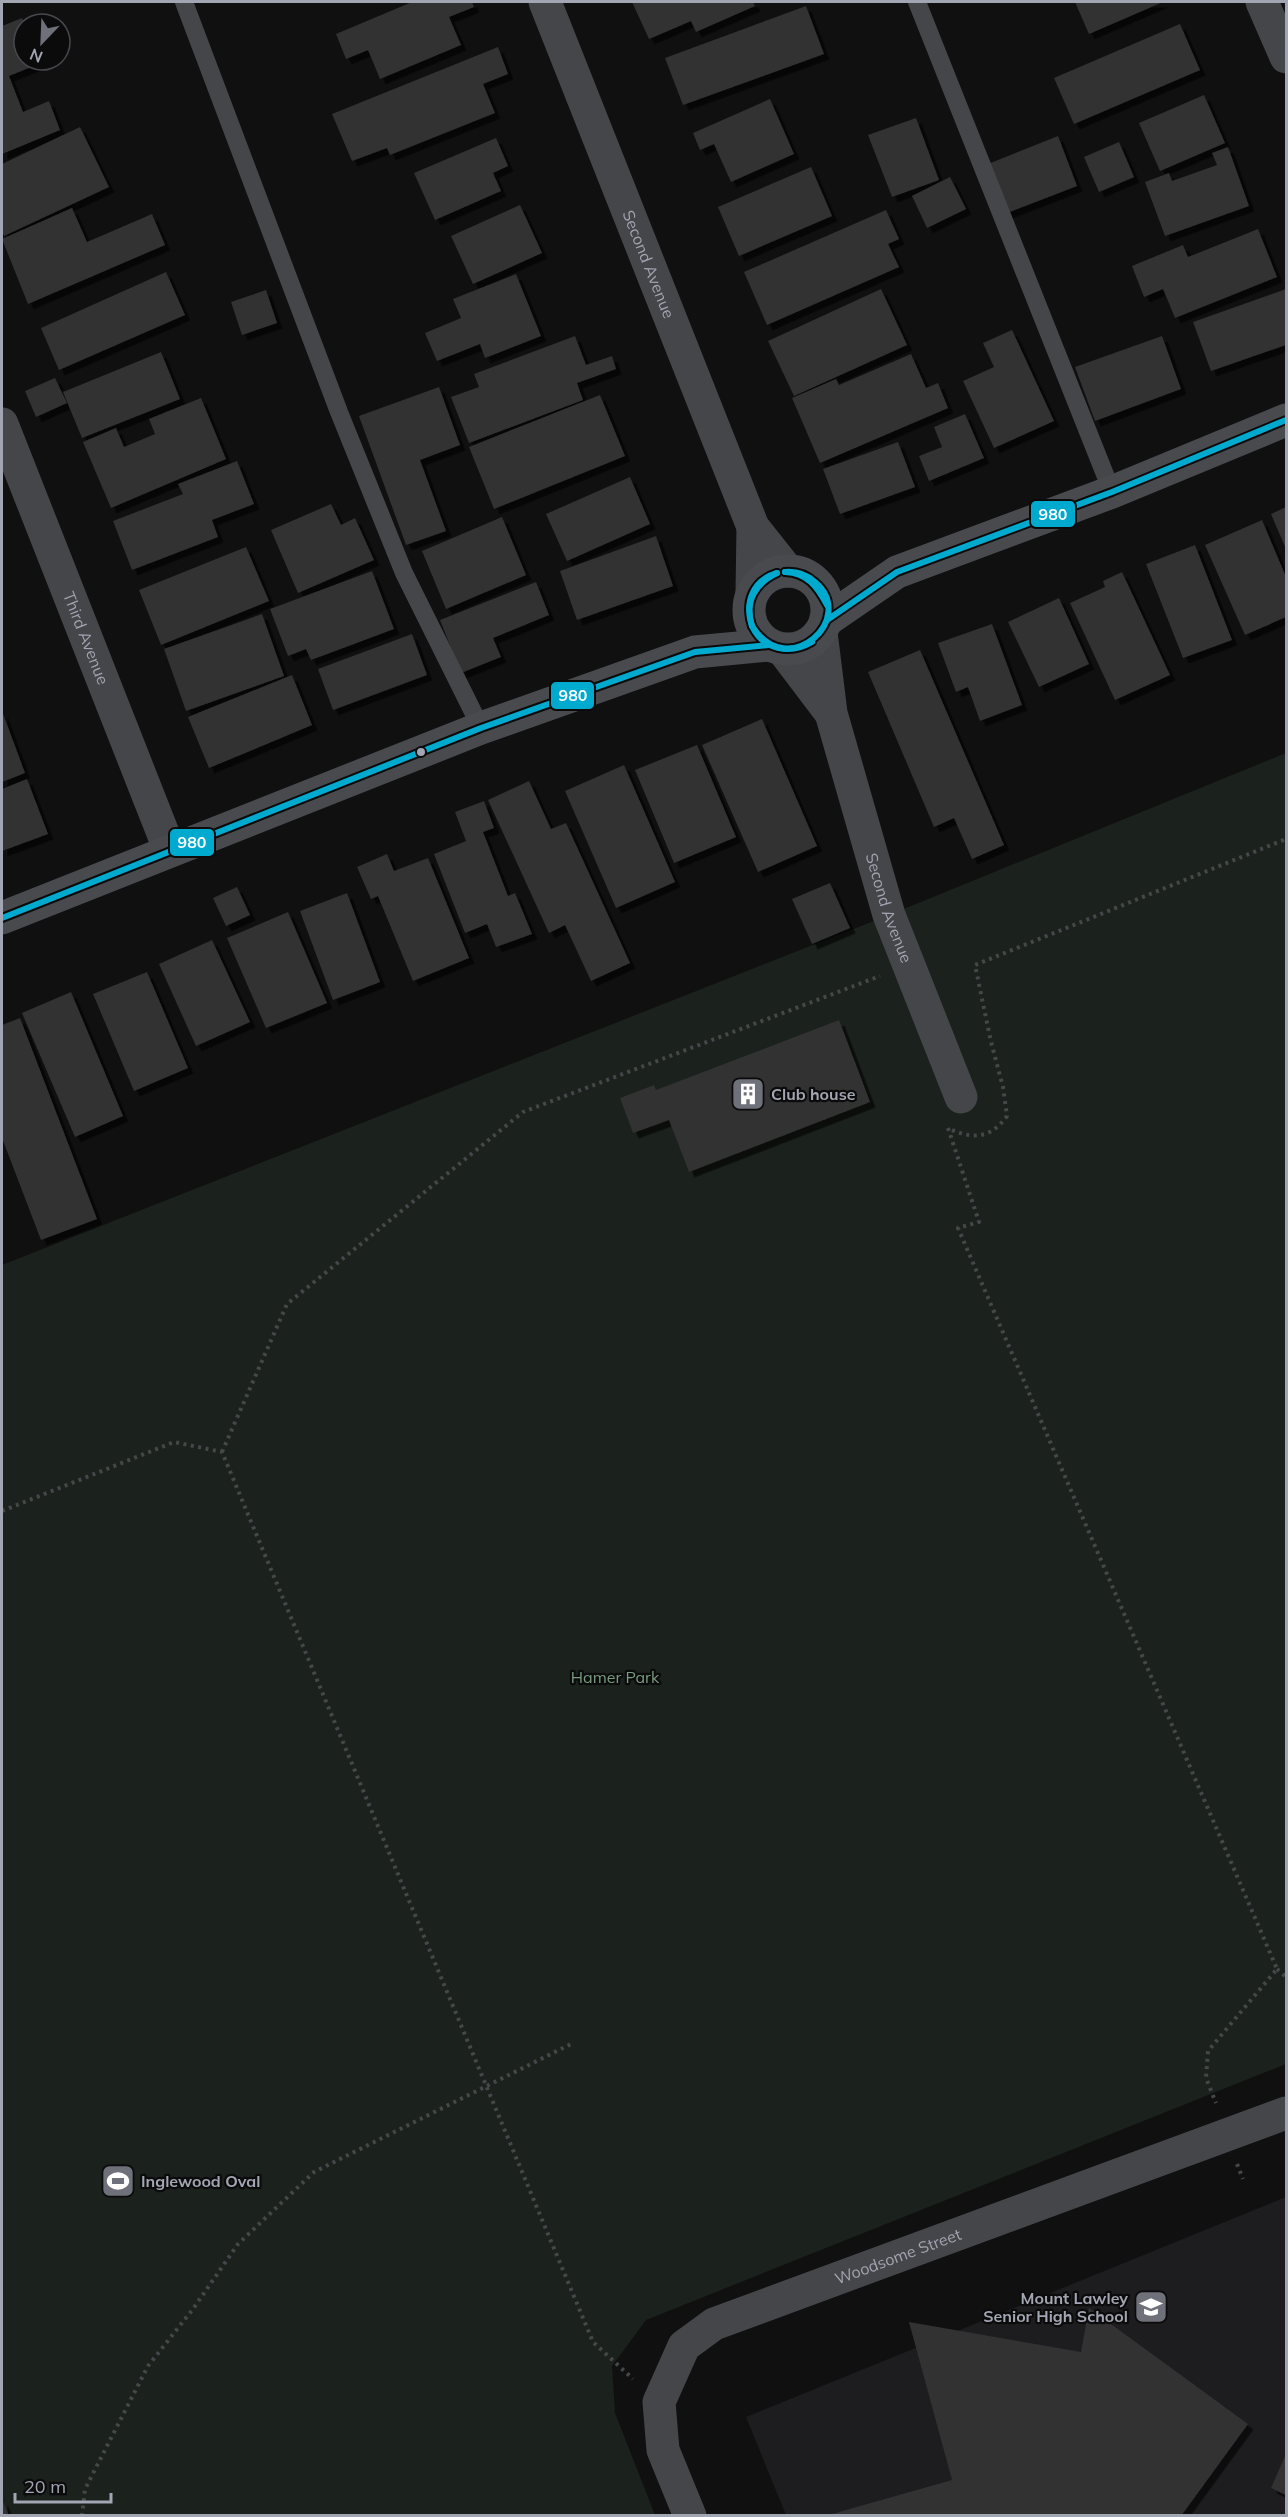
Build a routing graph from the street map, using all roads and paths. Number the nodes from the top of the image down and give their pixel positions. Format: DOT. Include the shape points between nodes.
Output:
graph roads {
  1 [pos="184,2"];
  2 [pos="545,2"];
  3 [pos="917,2"];
  4 [pos="1262,2"];
  5 [pos="1287,57"];
  6 [pos="1287,420"];
  7 [pos="2,424"];
  8 [pos="1112,492"];
  9 [pos="753,527"];
  10 [pos="897,572"];
  11 [pos="801,576"];
  12 [pos="750,600"];
  13 [pos="824,626"];
  14 [pos="776,648"];
  15 [pos="695,652"];
  16 [pos="831,713"];
  17 [pos="482,728"];
  18 [pos="1287,839"];
  19 [pos="170,851"];
  20 [pos="2,918"];
  21 [pos="884,975"];
  22 [pos="962,1097"];
  23 [pos="943,1124"];
  24 [pos="948,1128"];
  25 [pos="222,1452"];
  26 [pos="2,1511"];
  27 [pos="1277,1970"];
  28 [pos="1287,1977"];
  29 [pos="573,2043"];
  30 [pos="486,2086"];
  31 [pos="1287,2113"];
  32 [pos="1228,2136"];
  33 [pos="1243,2179"];
  34 [pos="658,2402"];
  35 [pos="82,2516"];
  36 [pos="690,2516"];
  1 -- 17 [label="lane" via="400,563"];
  2 -- 9 [label="street, Second Avenue"];
  3 -- 8 [label="lane"];
  4 -- 5 [label="street"];
  6 -- 8 [label="main road"];
  7 -- 19 [label="street, Third Avenue"];
  8 -- 10 [label="main road"];
  9 -- 11 [label="street, Second Avenue"];
  9 -- 12 [label="street, Second Avenue"];
  10 -- 11 [label="main road"];
  10 -- 13 [label="main road"];
  11 -- 12 [label="main road" via="774,573 761,581"];
  11 -- 13 [label="main road" via="823,591 827,605"];
  12 -- 14 [label="main road" via="750,623 758,636"];
  12 -- 15 [label="main road"];
  13 -- 14 [label="main road" via="811,643 798,649"];
  13 -- 16 [label="street, Second Avenue"];
  14 -- 15 [label="main road"];
  14 -- 16 [label="street, Second Avenue"];
  15 -- 17 [label="main road"];
  16 -- 22 [label="street, Second Avenue" via="890,915"];
  17 -- 19 [label="main road"];
  18 -- 24 [label="path" via="975,964 1007,1116 999,1128 973,1137"];
  19 -- 20 [label="main road"];
  21 -- 25 [label="path" via="523,1112 287,1304"];
  23 -- 24 [label="path"];
  24 -- 27 [label="path" via="980,1222 958,1228"];
  25 -- 26 [label="path" via="174,1442"];
  25 -- 30 [label="path"];
  27 -- 28 [label="path"];
  27 -- 32 [label="path" via="1208,2051 1206,2078"];
  29 -- 30 [label="path"];
  30 -- 34 [label="path" via="593,2342"];
  30 -- 35 [label="path" via="314,2172 238,2244 148,2366 85,2489"];
  31 -- 32 [label="street, Woodsome Street"];
  32 -- 33 [label="path"];
  32 -- 34 [label="street, Woodsome Street" via="714,2324 684,2346"];
  34 -- 36 [label="street" via="663,2450"];
}
